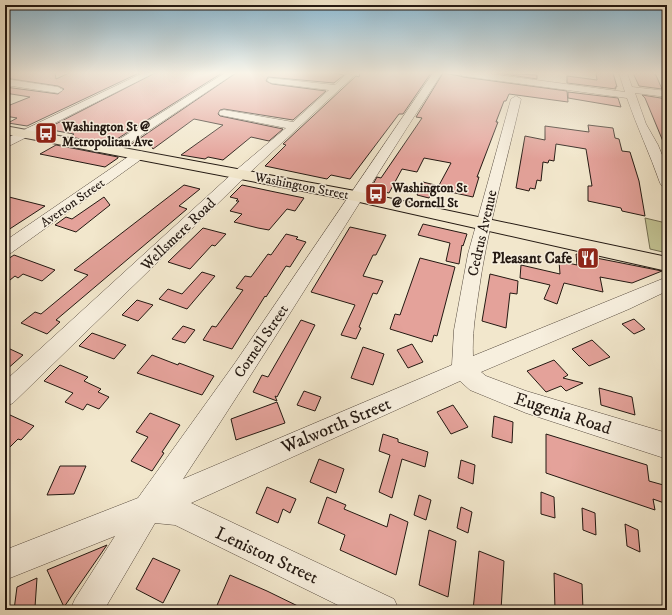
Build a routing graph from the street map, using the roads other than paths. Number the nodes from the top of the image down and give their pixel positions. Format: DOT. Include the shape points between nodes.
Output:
graph roads {
  1 [pos="92,102"];
  2 [pos="186,102"];
  3 [pos="322,102"];
  4 [pos="419,102"];
  5 [pos="515,102"];
  6 [pos="634,102"];
  7 [pos="224,113"];
  8 [pos="295,126"];
  9 [pos="5,130"];
  10 [pos="27,134"];
  11 [pos="5,144"];
  12 [pos="652,145"];
  13 [pos="667,147"];
  14 [pos="111,150"];
  15 [pos="139,155"];
  16 [pos="240,174"];
  17 [pos="667,183"];
  18 [pos="355,196"];
  19 [pos="483,224"];
  20 [pos="5,249"];
  21 [pos="667,264"];
  22 [pos="667,283"];
  23 [pos="463,370"];
  24 [pos="5,396"];
  25 [pos="667,446"];
  26 [pos="148,508"];
  27 [pos="5,565"];
  28 [pos="86,610"];
  29 [pos="383,610"];
  1 -- 10 [label="street"];
  2 -- 14 [label="street"];
  3 -- 8 [label="street, Wellsmere Road"];
  4 -- 18 [label="street, Cornell Street"];
  5 -- 19 [label="street, Cedrus Avenue"];
  6 -- 12 [label="street" via="641,124"];
  7 -- 8 [label="street"];
  8 -- 16 [label="street, Wellsmere Road"];
  9 -- 10 [label="main road, Washington Street"];
  10 -- 11 [label="street"];
  10 -- 14 [label="main road, Washington Street"];
  12 -- 13 [label="street"];
  12 -- 17 [label="street"];
  14 -- 15 [label="main road, Washington Street"];
  15 -- 16 [label="main road, Washington Street"];
  15 -- 20 [label="street, Averton Street"];
  16 -- 18 [label="main road, Washington Street"];
  16 -- 24 [label="street, Wellsmere Road"];
  18 -- 19 [label="main road, Washington Street"];
  18 -- 26 [label="street, Cornell Street" via="247,363"];
  19 -- 21 [label="main road, Washington Street"];
  19 -- 23 [label="street, Cedrus Avenue" via="469,288 461,351"];
  22 -- 23 [label="street, Walworth Street"];
  23 -- 25 [label="street, Eugenia Road" via="478,383 526,402"];
  23 -- 26 [label="street, Walworth Street"];
  26 -- 27 [label="street, Walworth Street"];
  26 -- 28 [label="street, Cornell Street"];
  26 -- 29 [label="street, Leniston Street" via="179,512"];
}
